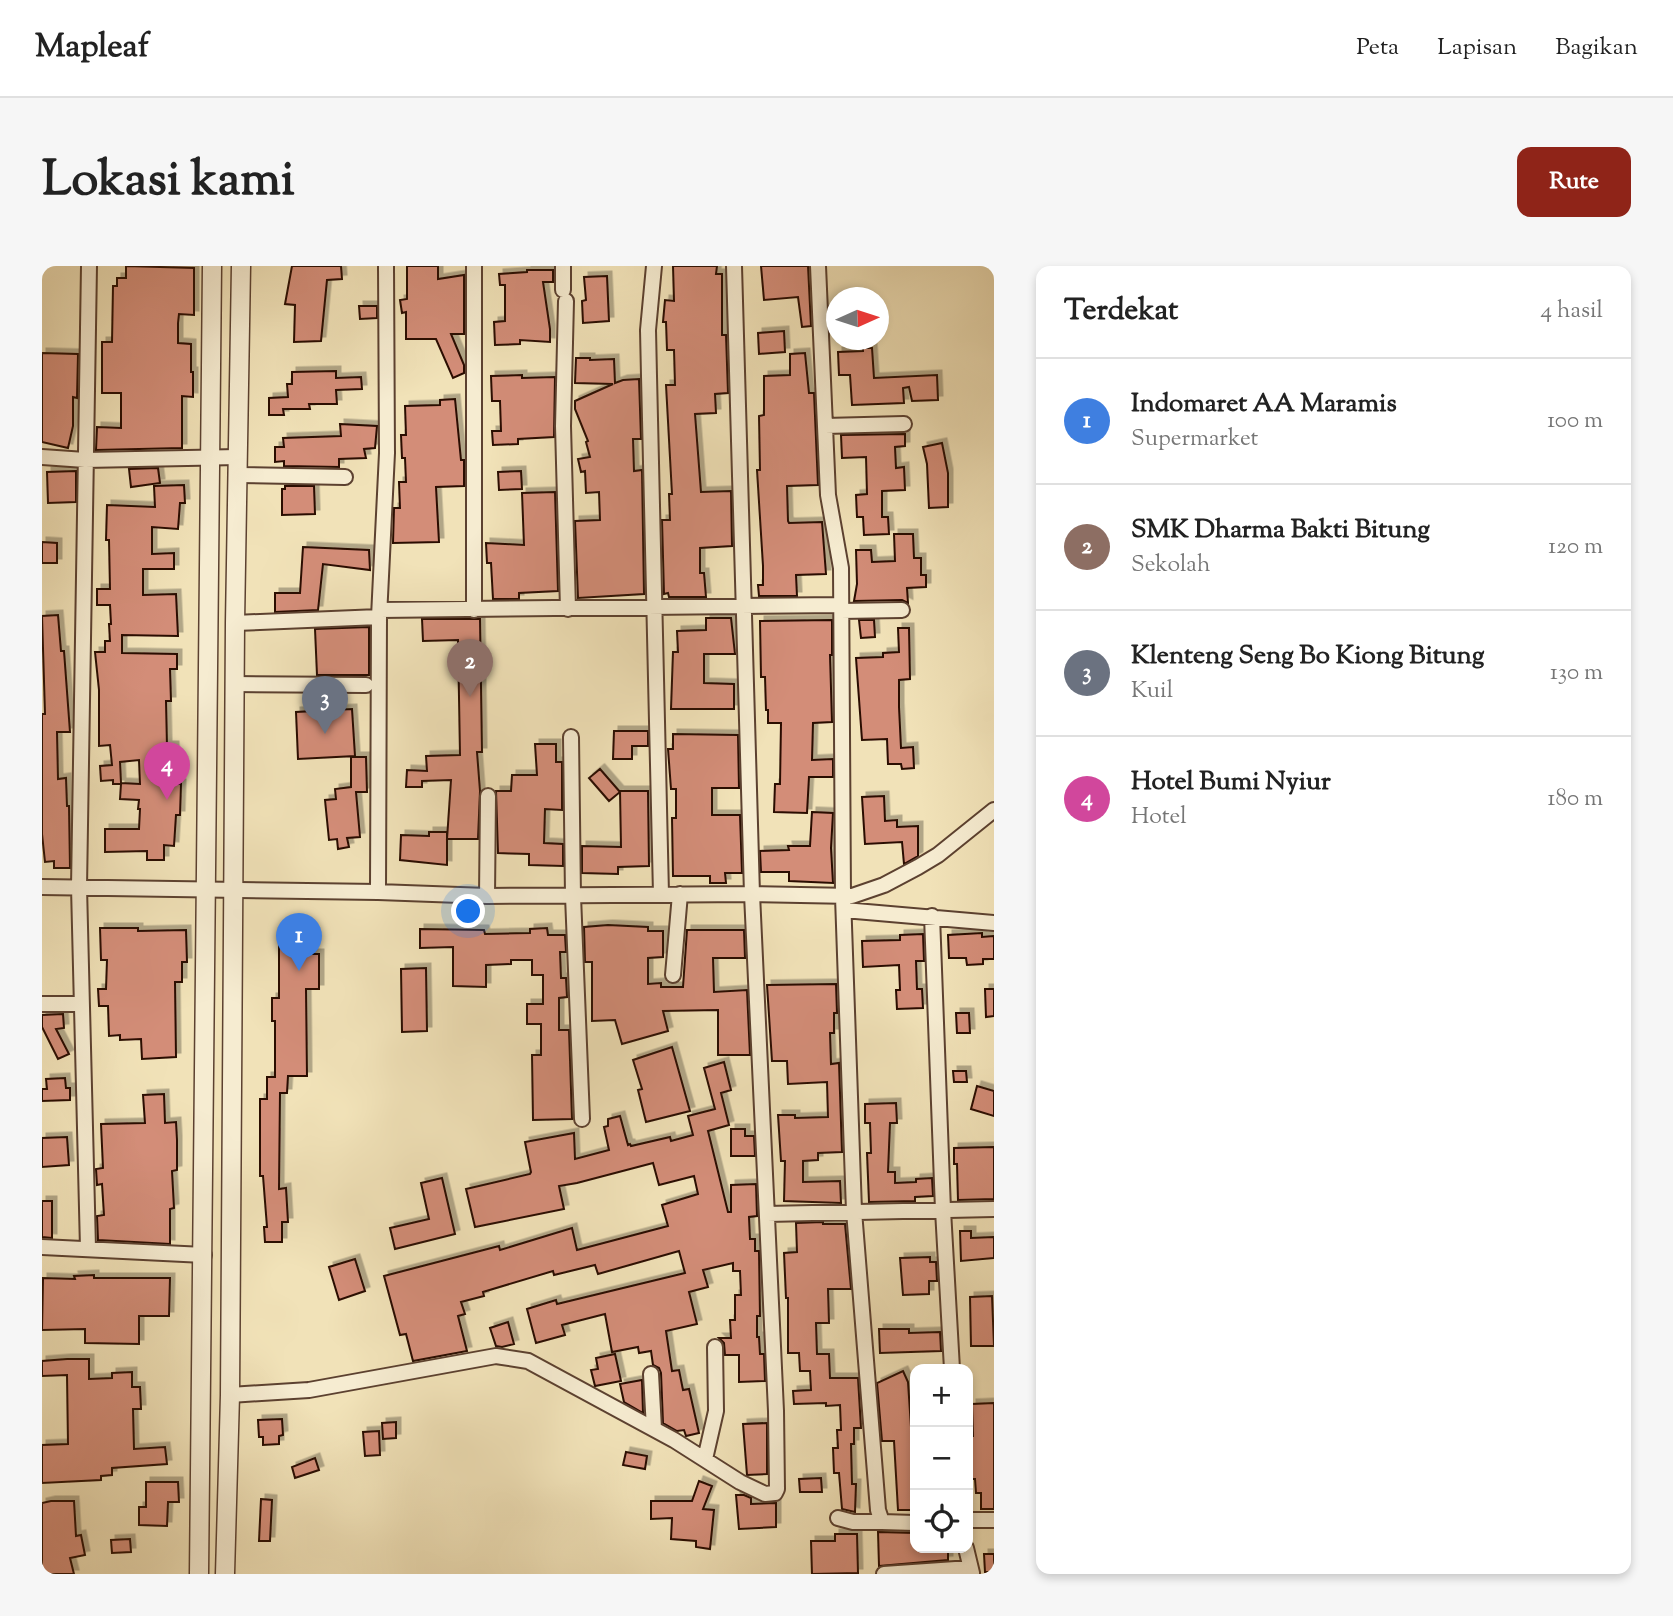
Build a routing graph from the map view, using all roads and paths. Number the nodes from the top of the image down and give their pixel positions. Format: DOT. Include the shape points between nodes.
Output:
graph roads {
  1 [pos="89,266"];
  2 [pos="212,266"];
  3 [pos="241,266"];
  4 [pos="386,266"];
  5 [pos="474,266"];
  6 [pos="562,266"];
  7 [pos="654,266"];
  8 [pos="734,266"];
  9 [pos="818,266"];
  10 [pos="904,424"];
  11 [pos="825,426"];
  12 [pos="42,457"];
  13 [pos="211,458"];
  14 [pos="85,460"];
  15 [pos="238,466"];
  16 [pos="345,477"];
  17 [pos="656,606"];
  18 [pos="745,607"];
  19 [pos="841,608"];
  20 [pos="568,609"];
  21 [pos="474,610"];
  22 [pos="902,610"];
  23 [pos="379,614"];
  24 [pos="235,622"];
  25 [pos="366,685"];
  26 [pos="234,688"];
  27 [pos="208,691"];
  28 [pos="571,737"];
  29 [pos="488,796"];
  30 [pos="994,810"];
  31 [pos="42,887"];
  32 [pos="79,887"];
  33 [pos="233,890"];
  34 [pos="206,891"];
  35 [pos="378,892"];
  36 [pos="661,894"];
  37 [pos="680,894"];
  38 [pos="752,894"];
  39 [pos="487,896"];
  40 [pos="573,896"];
  41 [pos="843,903"];
  42 [pos="932,916"];
  43 [pos="994,923"];
  44 [pos="673,975"];
  45 [pos="42,1004"];
  46 [pos="81,1004"];
  47 [pos="582,1119"];
  48 [pos="994,1209"];
  49 [pos="943,1210"];
  50 [pos="854,1211"];
  51 [pos="767,1214"];
  52 [pos="42,1247"];
  53 [pos="88,1248"];
  54 [pos="204,1255"];
  55 [pos="715,1347"];
  56 [pos="952,1364"];
  57 [pos="651,1374"];
  58 [pos="230,1395"];
  59 [pos="653,1429"];
  60 [pos="705,1459"];
  61 [pos="838,1518"];
  62 [pos="973,1520"];
  63 [pos="994,1520"];
  64 [pos="881,1522"];
  65 [pos="910,1523"];
  66 [pos="967,1553"];
  67 [pos="971,1571"];
  68 [pos="199,1574"];
  69 [pos="225,1574"];
  70 [pos="884,1574"];
  1 -- 14 [label="street"];
  2 -- 13 [label="street"];
  3 -- 15 [label="street"];
  4 -- 23 [label="street" via="387,453"];
  5 -- 21 [label="street"];
  6 -- 20 [label="street"];
  7 -- 17 [label="street" via="648,341"];
  8 -- 18 [label="street"];
  9 -- 11 [label="street"];
  10 -- 11 [label="street"];
  11 -- 19 [label="street" via="828,495 841,568"];
  12 -- 14 [label="street"];
  13 -- 14 [label="street"];
  13 -- 15 [label="street"];
  13 -- 27 [label="street"];
  14 -- 32 [label="street"];
  15 -- 16 [label="street"];
  15 -- 24 [label="street"];
  17 -- 18 [label="street"];
  17 -- 20 [label="street"];
  17 -- 36 [label="street"];
  18 -- 19 [label="street"];
  18 -- 38 [label="street"];
  19 -- 22 [label="street"];
  19 -- 41 [label="street"];
  20 -- 21 [label="street"];
  21 -- 23 [label="street"];
  23 -- 24 [label="street"];
  23 -- 35 [label="street"];
  24 -- 26 [label="street"];
  25 -- 26 [label="street"];
  26 -- 27 [label="street"];
  26 -- 33 [label="street"];
  27 -- 34 [label="street"];
  28 -- 40 [label="street"];
  29 -- 39 [label="street"];
  30 -- 41 [label="street" via="938,855"];
  31 -- 32 [label="street"];
  32 -- 34 [label="street"];
  32 -- 46 [label="street"];
  33 -- 34 [label="street"];
  33 -- 35 [label="street"];
  33 -- 58 [label="street"];
  34 -- 54 [label="street"];
  35 -- 39 [label="street"];
  36 -- 37 [label="street"];
  36 -- 40 [label="street"];
  37 -- 38 [label="street"];
  37 -- 44 [label="street"];
  38 -- 41 [label="street"];
  38 -- 51 [label="street"];
  39 -- 40 [label="street"];
  40 -- 47 [label="street"];
  41 -- 42 [label="street"];
  41 -- 50 [label="street"];
  42 -- 43 [label="street"];
  42 -- 49 [label="street"];
  45 -- 46 [label="street"];
  46 -- 53 [label="street"];
  48 -- 49 [label="street"];
  49 -- 50 [label="street"];
  49 -- 56 [label="street"];
  50 -- 51 [label="street"];
  50 -- 64 [label="street"];
  51 -- 60 [label="street" via="777,1489 765,1494"];
  52 -- 53 [label="street"];
  53 -- 54 [label="street"];
  54 -- 68 [label="street"];
  55 -- 60 [label="street" via="716,1411"];
  57 -- 59 [label="street"];
  58 -- 59 [label="street" via="309,1390 496,1356 528,1361"];
  58 -- 69 [label="street"];
  59 -- 60 [label="street"];
  61 -- 64 [label="street"];
  62 -- 63 [label="street"];
  64 -- 65 [label="street"];
  66 -- 67 [label="street"];
  67 -- 70 [label="street"];
}
